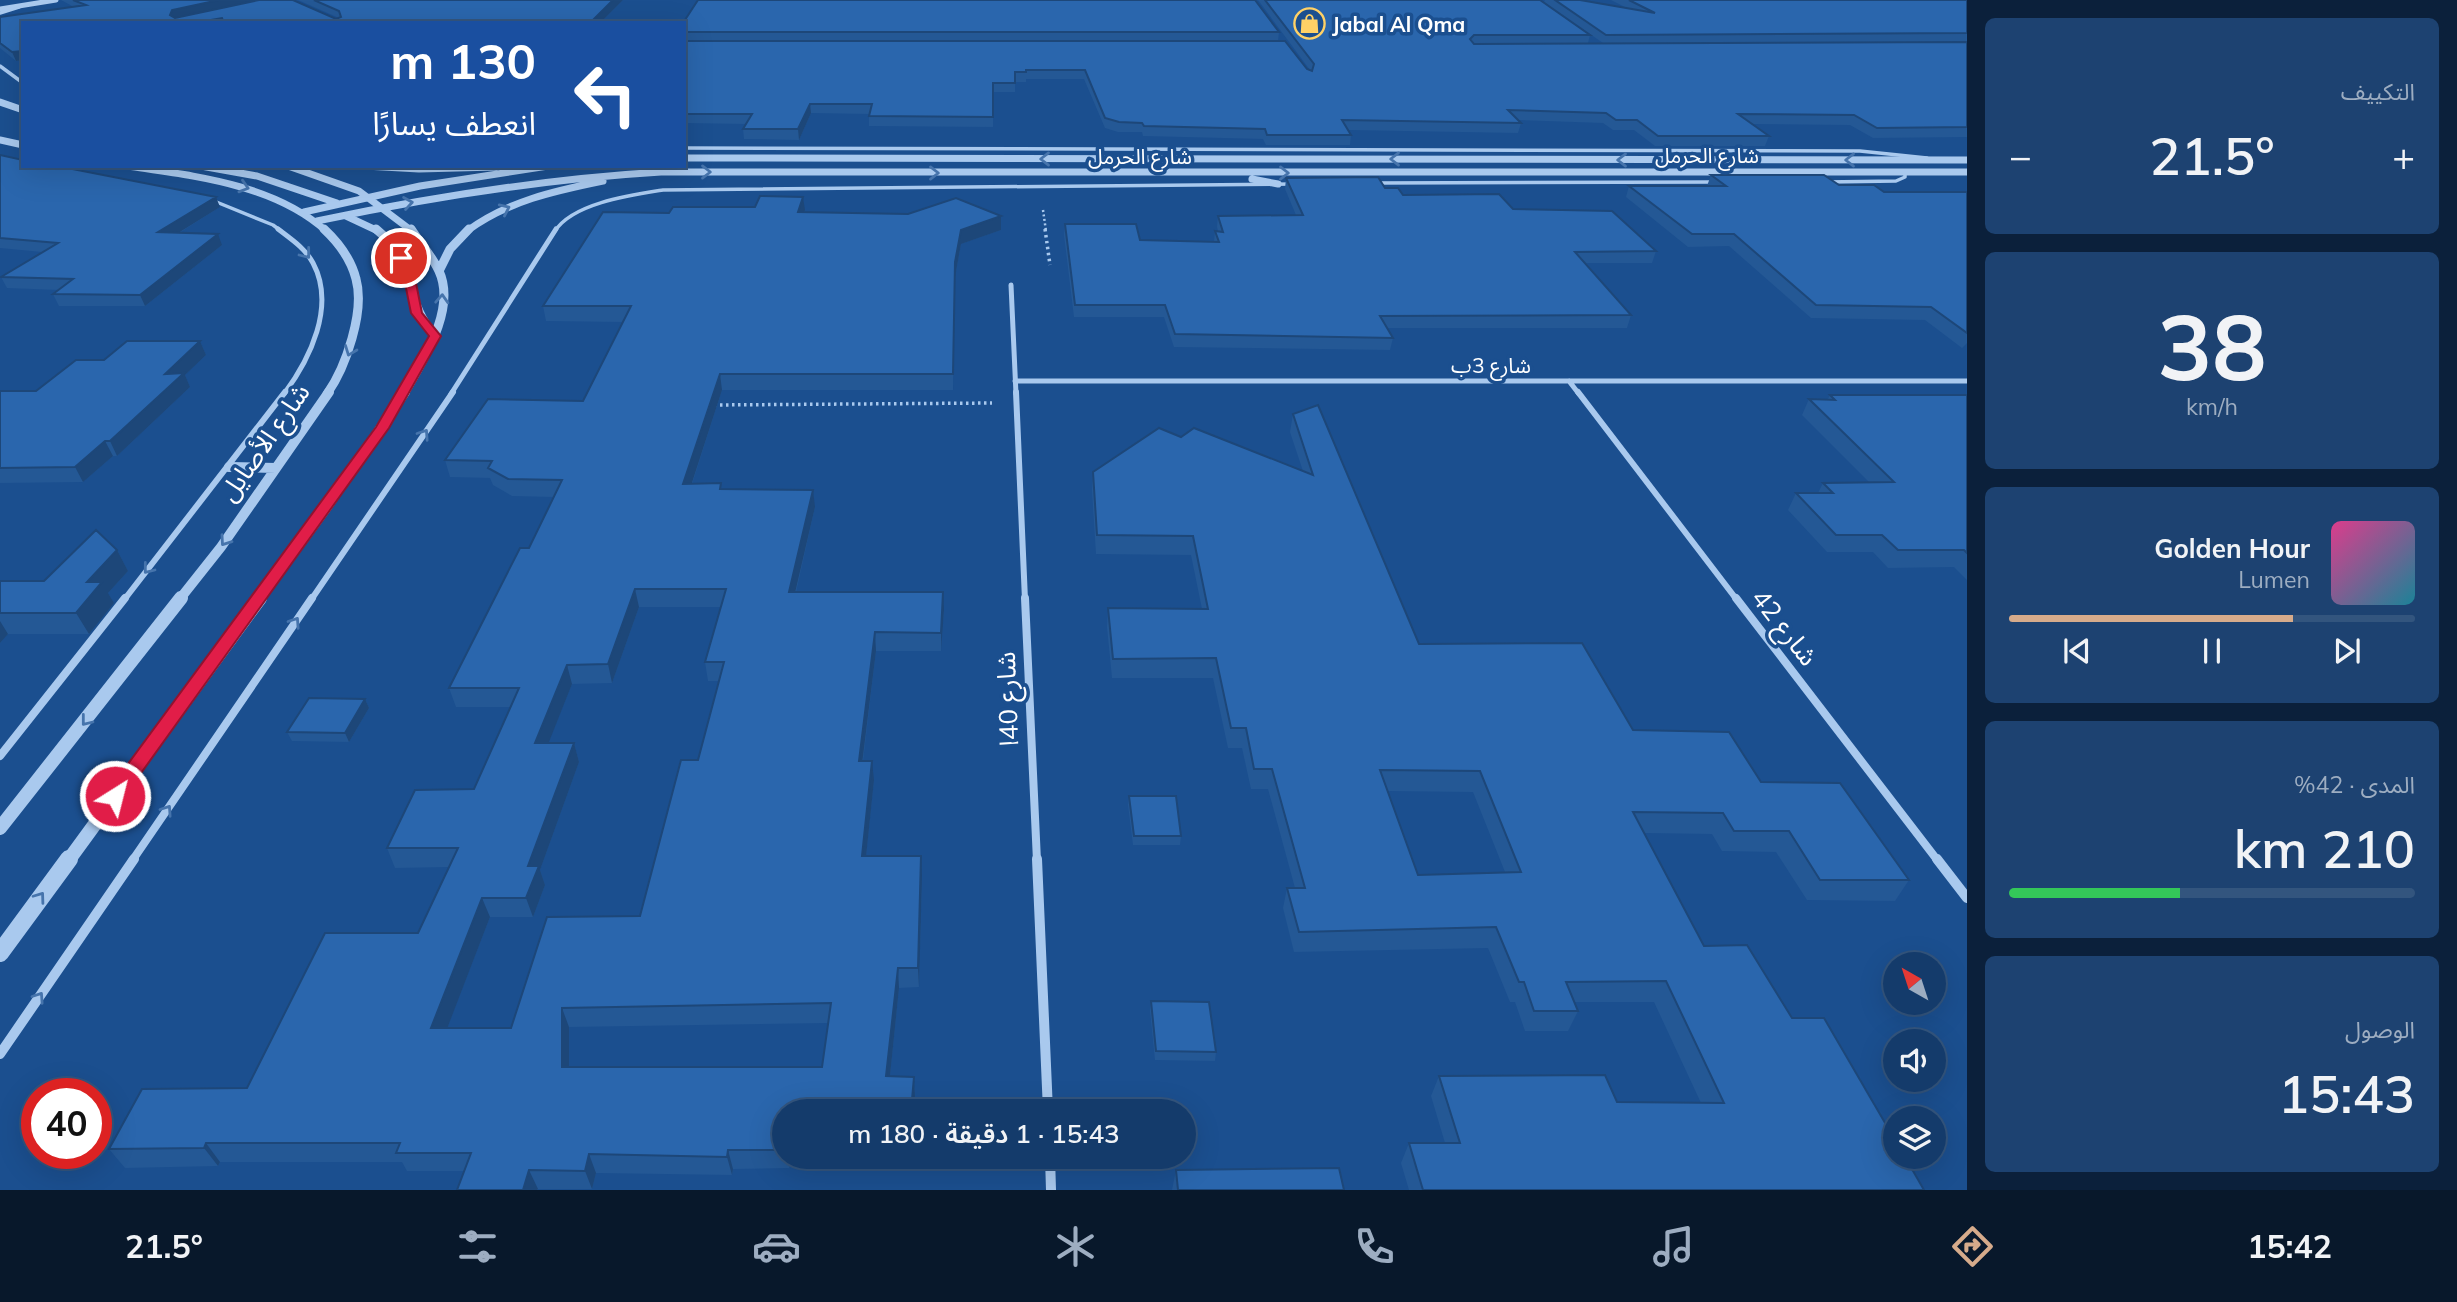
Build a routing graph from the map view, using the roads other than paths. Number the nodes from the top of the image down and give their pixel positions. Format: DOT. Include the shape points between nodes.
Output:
graph roads {
  1 [pos="21,0"];
  2 [pos="55,0"];
  3 [pos="0,4"];
  4 [pos="30,4"];
  5 [pos="0,11"];
  6 [pos="0,66"];
  7 [pos="21,82"];
  8 [pos="0,103"];
  9 [pos="21,109"];
  10 [pos="0,140"];
  11 [pos="21,145"];
  12 [pos="686,148"];
  13 [pos="686,158"];
  14 [pos="1942,160"];
  15 [pos="1967,160"];
  16 [pos="140,168"];
  17 [pos="212,168"];
  18 [pos="294,168"];
  19 [pos="419,168"];
  20 [pos="466,168"];
  21 [pos="535,168"];
  22 [pos="662,172"];
  23 [pos="1905,172"];
  24 [pos="1227,173"];
  25 [pos="1967,173"];
  26 [pos="1718,182"];
  27 [pos="1812,182"];
  28 [pos="1278,184"];
  29 [pos="1306,184"];
  30 [pos="1362,184"];
  31 [pos="369,197"];
  32 [pos="203,198"];
  33 [pos="340,204"];
  34 [pos="382,207"];
  35 [pos="303,212"];
  36 [pos="343,215"];
  37 [pos="317,221"];
  38 [pos="439,271"];
  39 [pos="1011,285"];
  40 [pos="435,336"];
  41 [pos="1015,381"];
  42 [pos="1569,381"];
  43 [pos="1967,381"];
  44 [pos="229,467"];
  45 [pos="276,468"];
  46 [pos="0,756"];
  47 [pos="0,828"];
  48 [pos="1967,898"];
  49 [pos="0,953"];
  50 [pos="0,1054"];
  51 [pos="1047,1099"];
  52 [pos="1050,1169"];
  53 [pos="1051,1190"];
  1 -- 3 [label="street"];
  2 -- 4 [label="street"];
  4 -- 5 [label="street"];
  6 -- 7 [label="street"];
  8 -- 9 [label="street"];
  10 -- 11 [label="street"];
  12 -- 14 [label="street" via="1860,151"];
  14 -- 13 [label="street, شارع الحرمل, one-way"];
  14 -- 15 [label="street, شارع الحرمل"];
  16 -- 35 [label="street, شارع الأصايل, one-way" via="233,183"];
  17 -- 33 [label="street" via="257,176"];
  18 -- 31 [label="street"];
  19 -- 20 [label="street"];
  21 -- 31 [label="street"];
  22 -- 24 [label="street, شارع الحرمل, one-way"];
  34 -- 22 [label="street, شارع الحرمل, one-way" via="519,183"];
  38 -- 22 [label="street, one-way" via="454,243 501,210 580,186"];
  24 -- 23 [label="street, شارع الحرمل, one-way"];
  23 -- 25 [label="street, شارع الحرمل"];
  23 -- 27 [label="street" via="1905,177 1889,182"];
  24 -- 28 [label="street"];
  26 -- 30 [label="street"];
  28 -- 29 [label="street"];
  50 -- 28 [label="street, one-way" via="443,407 562,220 617,197 655,190"];
  31 -- 33 [label="street"];
  31 -- 34 [label="street"];
  32 -- 44 [label="street, one-way" via="254,216 290,236 313,263 322,296 316,336 306,359"];
  33 -- 34 [label="street"];
  33 -- 35 [label="street"];
  34 -- 36 [label="street, شارع الحرمل"];
  34 -- 38 [label="street" via="411,229"];
  35 -- 36 [label="street"];
  35 -- 37 [label="street, شارع الأصايل"];
  36 -- 37 [label="street, شارع الحرمل"];
  36 -- 40 [label="street" via="372,225 391,244 408,273 416,313"];
  37 -- 45 [label="street, شارع الأصايل, one-way" via="347,254 357,276 361,302 358,330 335,383"];
  40 -- 38 [label="street, one-way" via="443,301"];
  39 -- 41 [label="street, شارع 40ا"];
  49 -- 40 [label="street, one-way" via="335,496 396,408"];
  41 -- 42 [label="street, شارع 3ب"];
  41 -- 51 [label="street, شارع 40ا"];
  42 -- 43 [label="street, شارع 3ب"];
  42 -- 48 [label="street, شارع 42"];
  44 -- 45 [label="street"];
  44 -- 46 [label="street, one-way"];
  45 -- 47 [label="street, شارع الأصايل, one-way" via="155,634"];
  52 -- 53 [label="street"];
}
